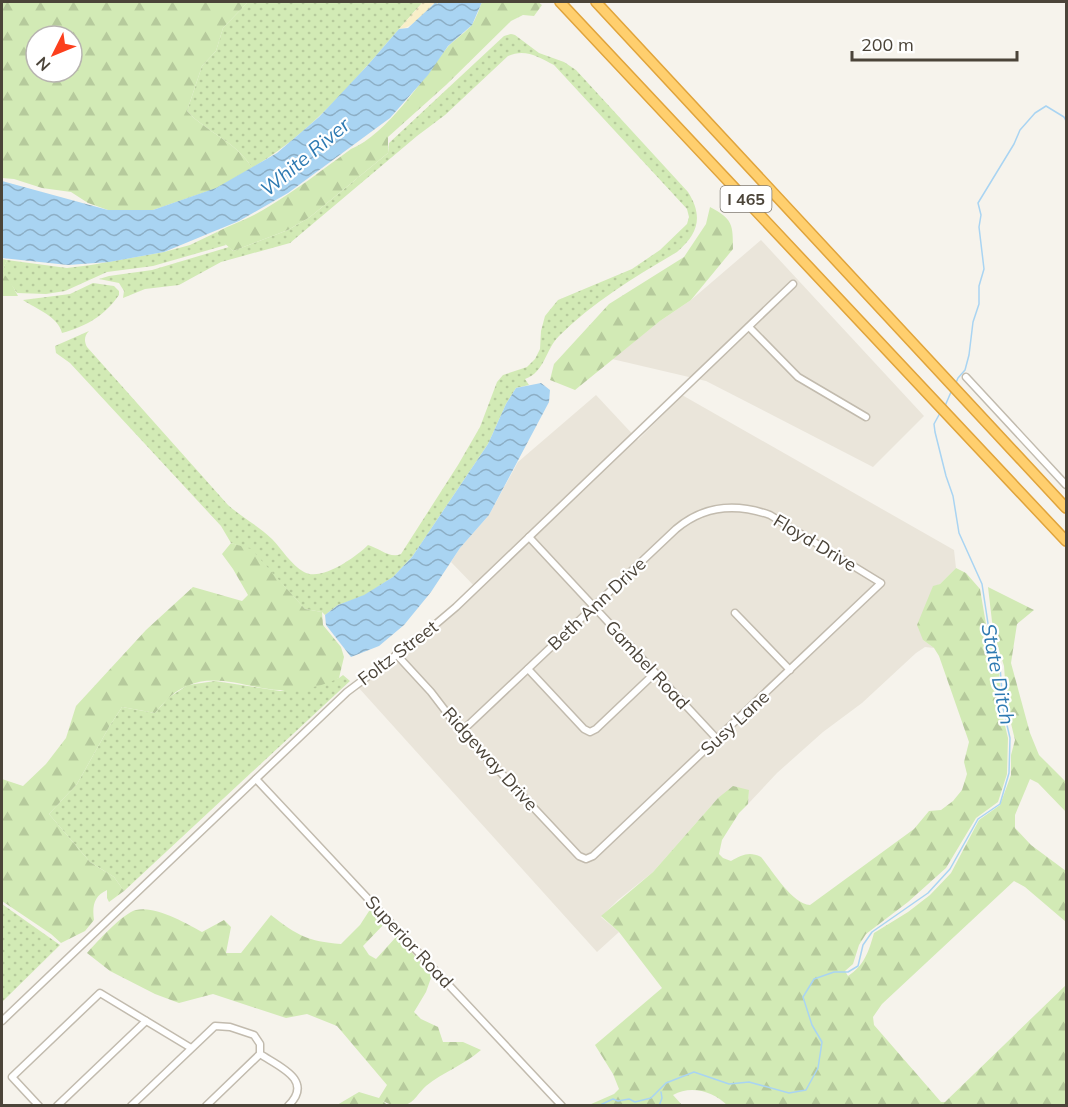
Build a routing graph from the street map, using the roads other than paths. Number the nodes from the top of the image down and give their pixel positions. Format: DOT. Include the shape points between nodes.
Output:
graph roads {
  1 [pos="560,2"];
  2 [pos="596,2"];
  3 [pos="794,284"];
  4 [pos="749,327"];
  5 [pos="966,377"];
  6 [pos="866,417"];
  7 [pos="1066,485"];
  8 [pos="747,508"];
  9 [pos="1066,508"];
  10 [pos="1051,524"];
  11 [pos="529,537"];
  12 [pos="1066,541"];
  13 [pos="1066,550"];
  14 [pos="881,584"];
  15 [pos="594,607"];
  16 [pos="735,612"];
  17 [pos="396,654"];
  18 [pos="528,669"];
  19 [pos="790,670"];
  20 [pos="655,673"];
  21 [pos="462,731"];
  22 [pos="717,739"];
  23 [pos="256,779"];
  24 [pos="586,859"];
  25 [pos="2,1021"];
  26 [pos="146,1021"];
  27 [pos="190,1048"];
  28 [pos="260,1054"];
  29 [pos="39,1106"];
  30 [pos="57,1106"];
  31 [pos="131,1106"];
  32 [pos="206,1106"];
  33 [pos="288,1106"];
  34 [pos="562,1106"];
  1 -- 10 [label="highway, I 465"];
  2 -- 9 [label="highway, I 465"];
  3 -- 4 [label="street, Foltz Street"];
  4 -- 6 [label="street" via="798,377"];
  4 -- 11 [label="street, Foltz Street"];
  5 -- 7 [label="street"];
  8 -- 14 [label="street, Floyd Drive" via="776,519"];
  8 -- 15 [label="street, Beth Ann Drive" via="714,509 688,520"];
  10 -- 12 [label="highway, I 465"];
  10 -- 13 [label="highway"];
  11 -- 15 [label="street, Gambel Road"];
  11 -- 17 [label="street, Foltz Street" via="445,618"];
  14 -- 19 [label="street, Susy Lane"];
  15 -- 18 [label="street, Beth Ann Drive"];
  15 -- 20 [label="street, Gambel Road"];
  16 -- 19 [label="street"];
  17 -- 21 [label="street, Ridgeway Drive"];
  17 -- 23 [label="street, Foltz Street" via="347,692"];
  18 -- 20 [label="street" via="590,732"];
  18 -- 21 [label="street, Beth Ann Drive"];
  19 -- 22 [label="street, Susy Lane"];
  20 -- 22 [label="street, Gambel Road"];
  21 -- 24 [label="street, Ridgeway Drive"];
  22 -- 24 [label="street, Susy Lane"];
  23 -- 25 [label="street, Foltz Street"];
  23 -- 34 [label="street, Superior Road"];
  26 -- 27 [label="street"];
  26 -- 29 [label="street" via="100,993 12,1077"];
  26 -- 30 [label="street"];
  27 -- 28 [label="street" via="215,1026 223,1025 254,1035 260,1044"];
  27 -- 31 [label="street"];
  28 -- 32 [label="street"];
  28 -- 33 [label="street" via="292,1074 297,1088"];
}
